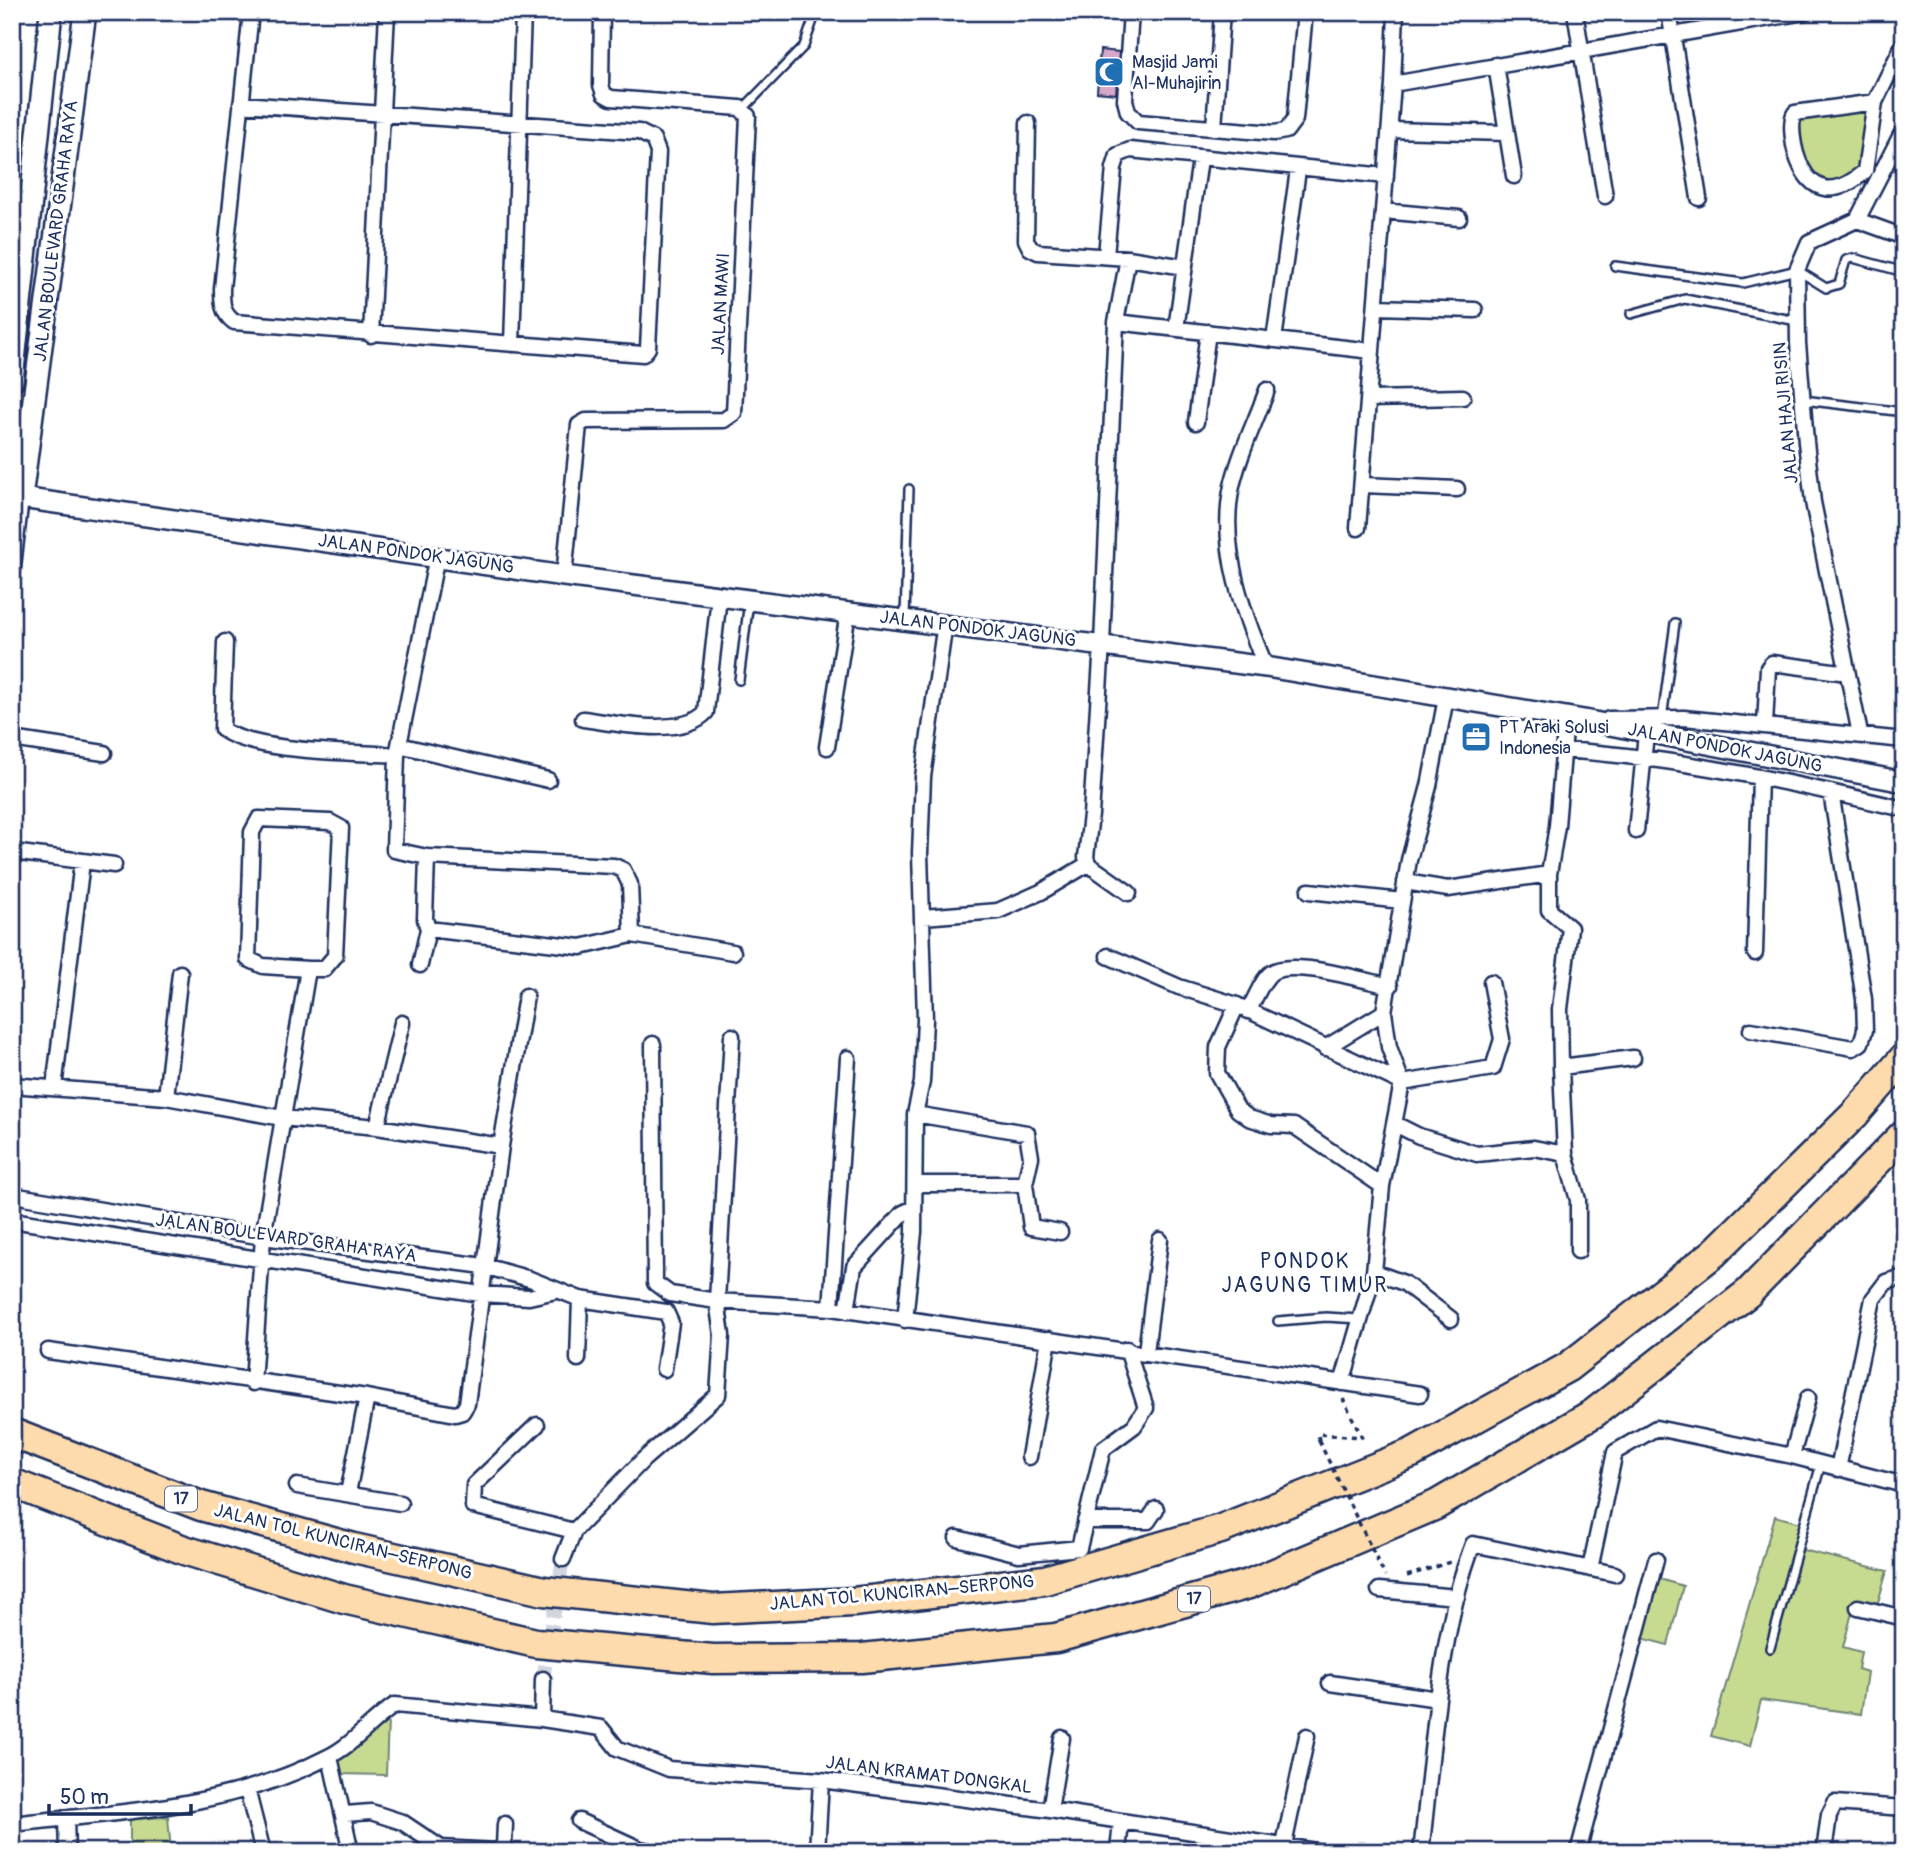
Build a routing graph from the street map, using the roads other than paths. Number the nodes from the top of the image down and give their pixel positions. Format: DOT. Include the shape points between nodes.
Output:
graph roads {
  1 [pos="51,12"];
  2 [pos="85,12"];
  3 [pos="251,12"];
  4 [pos="387,12"];
  5 [pos="523,12"];
  6 [pos="602,12"];
  7 [pos="816,12"];
  8 [pos="1132,12"];
  9 [pos="1222,12"];
  10 [pos="1305,12"];
  11 [pos="1396,12"];
  12 [pos="1575,12"];
  13 [pos="1669,12"];
  14 [pos="1805,12"];
  15 [pos="1673,35"];
  16 [pos="1904,43"];
  17 [pos="1581,50"];
  18 [pos="1496,65"];
  19 [pos="1393,84"];
  20 [pos="1875,103"];
  21 [pos="241,104"];
  22 [pos="743,109"];
  23 [pos="384,114"];
  24 [pos="1028,123"];
  25 [pos="522,124"];
  26 [pos="1214,128"];
  27 [pos="1390,131"];
  28 [pos="1506,133"];
  29 [pos="1903,136"];
  30 [pos="1200,159"];
  31 [pos="1298,170"];
  32 [pos="1386,176"];
  33 [pos="1514,176"];
  34 [pos="1605,196"];
  35 [pos="1699,198"];
  36 [pos="1384,211"];
  37 [pos="1459,218"];
  38 [pos="1857,220"];
  39 [pos="1904,237"];
  40 [pos="1106,255"];
  41 [pos="1128,258"];
  42 [pos="1615,265"];
  43 [pos="1185,267"];
  44 [pos="1797,270"];
  45 [pos="1904,272"];
  46 [pos="1376,307"];
  47 [pos="1475,310"];
  48 [pos="1631,314"];
  49 [pos="1798,321"];
  50 [pos="1116,322"];
  51 [pos="1177,329"];
  52 [pos="1208,332"];
  53 [pos="371,335"];
  54 [pos="1274,340"];
  55 [pos="512,344"];
  56 [pos="1372,351"];
  57 [pos="12,380"];
  58 [pos="1267,390"];
  59 [pos="1463,397"];
  60 [pos="1368,399"];
  61 [pos="1802,400"];
  62 [pos="1904,412"];
  63 [pos="1196,422"];
  64 [pos="18,470"];
  65 [pos="1363,485"];
  66 [pos="909,489"];
  67 [pos="1457,489"];
  68 [pos="17,497"];
  69 [pos="49,501"];
  70 [pos="1358,528"];
  71 [pos="437,556"];
  72 [pos="12,575"];
  73 [pos="564,576"];
  74 [pos="719,597"];
  75 [pos="749,601"];
  76 [pos="848,612"];
  77 [pos="905,619"];
  78 [pos="1675,623"];
  79 [pos="944,624"];
  80 [pos="225,642"];
  81 [pos="1102,644"];
  82 [pos="1266,667"];
  83 [pos="1840,672"];
  84 [pos="739,680"];
  85 [pos="1446,698"];
  86 [pos="583,719"];
  87 [pos="1575,719"];
  88 [pos="1765,725"];
  89 [pos="1656,729"];
  90 [pos="1860,734"];
  91 [pos="12,739"];
  92 [pos="1904,740"];
  93 [pos="827,747"];
  94 [pos="398,750"];
  95 [pos="1562,750"];
  96 [pos="104,753"];
  97 [pos="1645,755"];
  98 [pos="1759,777"];
  99 [pos="548,780"];
  100 [pos="1904,782"];
  101 [pos="1831,792"];
  102 [pos="1904,809"];
  103 [pos="1636,831"];
  104 [pos="12,852"];
  105 [pos="427,857"];
  106 [pos="82,862"];
  107 [pos="1088,864"];
  108 [pos="114,865"];
  109 [pos="1549,874"];
  110 [pos="1405,882"];
  111 [pos="1309,891"];
  112 [pos="1129,893"];
  113 [pos="1402,901"];
  114 [pos="923,917"];
  115 [pos="428,929"];
  116 [pos="632,935"];
  117 [pos="733,952"];
  118 [pos="1755,953"];
  119 [pos="1108,956"];
  120 [pos="420,965"];
  121 [pos="308,969"];
  122 [pos="180,973"];
  123 [pos="1491,982"];
  124 [pos="1390,986"];
  125 [pos="526,996"];
  126 [pos="1243,1008"];
  127 [pos="1384,1012"];
  128 [pos="402,1023"];
  129 [pos="1751,1030"];
  130 [pos="732,1036"];
  131 [pos="653,1044"];
  132 [pos="1325,1048"];
  133 [pos="848,1058"];
  134 [pos="1633,1058"];
  135 [pos="1904,1058"];
  136 [pos="1561,1067"];
  137 [pos="1402,1083"];
  138 [pos="12,1084"];
  139 [pos="54,1088"];
  140 [pos="166,1097"];
  141 [pos="915,1114"];
  142 [pos="282,1118"];
  143 [pos="1395,1124"];
  144 [pos="377,1127"];
  145 [pos="1904,1134"];
  146 [pos="501,1146"];
  147 [pos="1566,1154"];
  148 [pos="915,1184"];
  149 [pos="1025,1184"];
  150 [pos="1382,1186"];
  151 [pos="12,1195"];
  152 [pos="914,1208"];
  153 [pos="12,1220"];
  154 [pos="1060,1232"];
  155 [pos="263,1237"];
  156 [pos="1160,1240"];
  157 [pos="1578,1251"];
  158 [pos="260,1261"];
  159 [pos="484,1266"];
  160 [pos="1374,1272"];
  161 [pos="1904,1277"];
  162 [pos="556,1291"];
  163 [pos="480,1294"];
  164 [pos="580,1299"];
  165 [pos="717,1301"];
  166 [pos="831,1308"];
  167 [pos="847,1311"];
  168 [pos="1359,1319"];
  169 [pos="1451,1319"];
  170 [pos="905,1320"];
  171 [pos="1278,1321"];
  172 [pos="1049,1339"];
  173 [pos="1127,1349"];
  174 [pos="48,1351"];
  175 [pos="1146,1352"];
  176 [pos="578,1359"];
  177 [pos="664,1369"];
  178 [pos="253,1383"];
  179 [pos="1342,1383"];
  180 [pos="1420,1394"];
  181 [pos="367,1397"];
  182 [pos="1808,1398"];
  183 [pos="537,1425"];
  184 [pos="12,1433"];
  185 [pos="1792,1456"];
  186 [pos="1029,1457"];
  187 [pos="1821,1464"];
  188 [pos="1838,1469"];
  189 [pos="12,1483"];
  190 [pos="1904,1485"];
  191 [pos="297,1486"];
  192 [pos="348,1493"];
  193 [pos="400,1503"];
  194 [pos="1156,1509"];
  195 [pos="1085,1521"];
  196 [pos="574,1531"];
  197 [pos="957,1538"];
  198 [pos="563,1559"];
  199 [pos="1656,1560"];
  200 [pos="1590,1569"];
  201 [pos="1615,1574"];
  202 [pos="1385,1582"];
  203 [pos="1457,1597"];
  204 [pos="1858,1607"];
  205 [pos="1903,1613"];
  206 [pos="1770,1648"];
  207 [pos="543,1679"];
  208 [pos="1330,1683"];
  209 [pos="1438,1699"];
  210 [pos="542,1719"];
  211 [pos="1307,1736"];
  212 [pos="1062,1738"];
  213 [pos="330,1757"];
  214 [pos="821,1780"];
  215 [pos="247,1789"];
  216 [pos="1904,1808"];
  217 [pos="1050,1810"];
  218 [pos="345,1814"];
  219 [pos="65,1818"];
  220 [pos="579,1821"];
  221 [pos="1121,1822"];
  222 [pos="12,1824"];
  223 [pos="505,1824"];
  224 [pos="1284,1845"];
  225 [pos="440,1850"];
  226 [pos="639,1850"];
  227 [pos="67,1852"];
  228 [pos="263,1852"];
  229 [pos="351,1852"];
  230 [pos="655,1852"];
  231 [pos="817,1852"];
  232 [pos="1118,1852"];
  233 [pos="1322,1852"];
  234 [pos="1421,1852"];
  235 [pos="1578,1852"];
  236 [pos="1824,1852"];
  1 -- 57 [label="main road, JALAN BOULEVARD GRAHA RAYA"];
  2 -- 64 [label="main road, JALAN BOULEVARD GRAHA RAYA"];
  3 -- 21 [label="street"];
  4 -- 23 [label="street"];
  5 -- 25 [label="street"];
  6 -- 22 [label="street" via="604,94"];
  7 -- 22 [label="lane" via="804,46"];
  8 -- 26 [label="street" via="1128,112 1138,122"];
  9 -- 26 [label="street"];
  10 -- 26 [label="street" via="1295,119 1286,131"];
  11 -- 19 [label="street"];
  12 -- 17 [label="street"];
  13 -- 15 [label="street"];
  14 -- 15 [label="street"];
  15 -- 17 [label="street"];
  15 -- 35 [label="street"];
  16 -- 20 [label="street"];
  17 -- 18 [label="street"];
  17 -- 34 [label="street"];
  18 -- 19 [label="street"];
  18 -- 28 [label="street"];
  19 -- 27 [label="street"];
  20 -- 20 [label="street" via="1792,117 1805,176 1813,184 1823,190 1835,189 1866,171"];
  21 -- 23 [label="street"];
  21 -- 53 [label="street" via="223,311 234,322"];
  22 -- 73 [label="street, JALAN MAWI" via="749,123 734,413 724,420 586,421 579,425"];
  23 -- 25 [label="street"];
  23 -- 53 [label="street"];
  24 -- 40 [label="street" via="1026,240 1030,248"];
  25 -- 55 [label="street"];
  25 -- 55 [label="street" via="639,132 653,139 659,152 648,348 643,354"];
  27 -- 28 [label="street"];
  27 -- 32 [label="street"];
  28 -- 33 [label="street"];
  29 -- 38 [label="street"];
  30 -- 31 [label="street"];
  30 -- 40 [label="street" via="1130,150 1118,155"];
  30 -- 43 [label="street"];
  31 -- 32 [label="street"];
  31 -- 54 [label="street"];
  32 -- 36 [label="street"];
  36 -- 37 [label="street"];
  36 -- 46 [label="street"];
  38 -- 39 [label="street"];
  38 -- 44 [label="street, JALAN HAJI RISIN" via="1809,242"];
  40 -- 41 [label="street"];
  41 -- 43 [label="street"];
  41 -- 50 [label="street"];
  42 -- 44 [label="lane" via="1743,283"];
  43 -- 51 [label="street"];
  44 -- 45 [label="lane" via="1826,288 1839,284 1846,260 1853,258"];
  44 -- 49 [label="street, JALAN HAJI RISIN"];
  46 -- 47 [label="street"];
  46 -- 56 [label="street"];
  48 -- 49 [label="lane" via="1685,299"];
  49 -- 61 [label="street, JALAN HAJI RISIN"];
  50 -- 51 [label="street"];
  50 -- 81 [label="street"];
  51 -- 52 [label="street"];
  52 -- 54 [label="street"];
  52 -- 63 [label="street"];
  53 -- 55 [label="street"];
  54 -- 56 [label="street"];
  56 -- 60 [label="street"];
  58 -- 82 [label="street" via="1231,491 1230,552 1245,618"];
  59 -- 60 [label="street"];
  60 -- 65 [label="street"];
  61 -- 62 [label="lane"];
  61 -- 90 [label="street, JALAN HAJI RISIN" via="1813,502"];
  64 -- 68 [label="main road, JALAN BOULEVARD GRAHA RAYA"];
  64 -- 69 [label="street"];
  65 -- 67 [label="street"];
  65 -- 70 [label="street"];
  66 -- 77 [label="lane"];
  68 -- 69 [label="street, JALAN PONDOK JAGUNG"];
  68 -- 72 [label="street, JALAN BOULEVARD GRAHA RAYA"];
  69 -- 71 [label="street, JALAN PONDOK JAGUNG"];
  71 -- 73 [label="street, JALAN PONDOK JAGUNG"];
  71 -- 94 [label="street"];
  73 -- 74 [label="street, JALAN PONDOK JAGUNG"];
  74 -- 75 [label="street, JALAN PONDOK JAGUNG"];
  74 -- 86 [label="street" via="702,718 645,728"];
  75 -- 76 [label="street, JALAN PONDOK JAGUNG"];
  75 -- 84 [label="lane"];
  76 -- 77 [label="street, JALAN PONDOK JAGUNG"];
  76 -- 93 [label="street"];
  77 -- 79 [label="street, JALAN PONDOK JAGUNG"];
  78 -- 89 [label="lane"];
  79 -- 81 [label="street, JALAN PONDOK JAGUNG"];
  79 -- 114 [label="street" via="923,777"];
  80 -- 94 [label="street" via="222,729 233,738 275,746"];
  81 -- 82 [label="street, JALAN PONDOK JAGUNG"];
  81 -- 107 [label="street"];
  82 -- 85 [label="street, JALAN PONDOK JAGUNG"];
  83 -- 88 [label="street" via="1772,663"];
  85 -- 87 [label="street, JALAN PONDOK JAGUNG"];
  85 -- 110 [label="street"];
  87 -- 89 [label="street, JALAN PONDOK JAGUNG"];
  87 -- 95 [label="street"];
  88 -- 89 [label="street"];
  88 -- 90 [label="street"];
  89 -- 97 [label="street"];
  89 -- 100 [label="street, JALAN PONDOK JAGUNG"];
  90 -- 92 [label="street"];
  91 -- 96 [label="street"];
  94 -- 99 [label="street"];
  94 -- 105 [label="street" via="392,845 396,852"];
  95 -- 97 [label="street"];
  95 -- 109 [label="street"];
  97 -- 98 [label="street"];
  97 -- 103 [label="street"];
  98 -- 101 [label="street"];
  98 -- 118 [label="street"];
  101 -- 102 [label="street"];
  101 -- 129 [label="street" via="1864,999 1864,1037 1853,1048"];
  104 -- 106 [label="street"];
  105 -- 115 [label="street"];
  105 -- 116 [label="street" via="614,866 623,870 631,884"];
  106 -- 108 [label="street"];
  106 -- 139 [label="street"];
  107 -- 112 [label="street"];
  107 -- 114 [label="street" via="998,911"];
  109 -- 110 [label="street" via="1447,889"];
  109 -- 136 [label="street" via="1549,910 1570,928 1560,1009"];
  110 -- 113 [label="street"];
  111 -- 113 [label="street"];
  113 -- 124 [label="street"];
  114 -- 141 [label="street" via="925,1020 922,1082"];
  115 -- 116 [label="street" via="581,947"];
  115 -- 120 [label="street"];
  116 -- 117 [label="street"];
  119 -- 126 [label="street"];
  121 -- 121 [label="street" via="262,966 248,959 252,832 259,819 330,822 341,828 335,956 324,969"];
  121 -- 142 [label="street"];
  122 -- 140 [label="street"];
  123 -- 137 [label="street" via="1502,1039 1493,1068"];
  124 -- 126 [label="street" via="1283,967 1270,974"];
  124 -- 127 [label="street"];
  125 -- 146 [label="street"];
  126 -- 132 [label="street"];
  126 -- 150 [label="street" via="1219,1047 1217,1073 1238,1110 1270,1125 1294,1126"];
  127 -- 132 [label="street"];
  127 -- 137 [label="street" via="1388,1047"];
  128 -- 144 [label="street"];
  130 -- 165 [label="street"];
  131 -- 165 [label="street" via="654,1283 670,1294"];
  132 -- 137 [label="street"];
  133 -- 166 [label="street"];
  134 -- 136 [label="street"];
  135 -- 184 [label="highway, JALAN TOL KUNCIRAN–SERPONG / 17" via="1856,1114 1714,1253 1567,1367 1412,1453 1221,1529 1045,1580 853,1601 713,1609 544,1591 354,1548 201,1506"];
  136 -- 147 [label="street"];
  137 -- 143 [label="street"];
  138 -- 139 [label="street"];
  139 -- 140 [label="street"];
  140 -- 142 [label="street"];
  141 -- 148 [label="street"];
  141 -- 149 [label="street" via="1027,1133 1031,1157"];
  142 -- 144 [label="street"];
  142 -- 155 [label="street"];
  143 -- 147 [label="street" via="1478,1154 1534,1148"];
  143 -- 150 [label="street"];
  144 -- 146 [label="street"];
  145 -- 189 [label="highway, 17" via="1748,1293 1594,1413 1437,1505 1249,1584 1056,1638 863,1658 713,1659 536,1643 344,1600 184,1550"];
  146 -- 159 [label="street"];
  147 -- 157 [label="street" via="1578,1200"];
  148 -- 149 [label="street"];
  148 -- 152 [label="street"];
  149 -- 154 [label="street" via="1031,1227"];
  150 -- 160 [label="street"];
  151 -- 155 [label="street, JALAN BOULEVARD GRAHA RAYA"];
  152 -- 167 [label="street" via="903,1213 854,1267"];
  152 -- 170 [label="street"];
  153 -- 158 [label="street, JALAN BOULEVARD GRAHA RAYA"];
  155 -- 158 [label="street"];
  155 -- 159 [label="street, JALAN BOULEVARD GRAHA RAYA"];
  156 -- 175 [label="street"];
  158 -- 163 [label="street, JALAN BOULEVARD GRAHA RAYA"];
  158 -- 178 [label="street"];
  159 -- 162 [label="street, JALAN BOULEVARD GRAHA RAYA"];
  159 -- 163 [label="street"];
  160 -- 168 [label="street"];
  160 -- 169 [label="street" via="1404,1283"];
  161 -- 188 [label="street" via="1886,1282 1873,1299"];
  162 -- 163 [label="street, JALAN BOULEVARD GRAHA RAYA" via="529,1297"];
  162 -- 164 [label="street, JALAN BOULEVARD GRAHA RAYA"];
  163 -- 181 [label="street" via="465,1409 455,1414"];
  164 -- 176 [label="street"];
  164 -- 177 [label="street, JALAN BOULEVARD GRAHA RAYA" via="666,1312 671,1323"];
  165 -- 166 [label="street"];
  165 -- 196 [label="street" via="722,1335 718,1395 644,1460"];
  166 -- 167 [label="street"];
  167 -- 170 [label="street"];
  168 -- 171 [label="lane"];
  168 -- 179 [label="street"];
  170 -- 172 [label="street"];
  172 -- 173 [label="street"];
  172 -- 186 [label="street"];
  173 -- 175 [label="street"];
  173 -- 195 [label="street" via="1146,1408 1134,1426 1103,1448"];
  174 -- 178 [label="street"];
  175 -- 179 [label="street"];
  178 -- 181 [label="street"];
  179 -- 180 [label="street"];
  181 -- 192 [label="street"];
  182 -- 185 [label="street"];
  183 -- 196 [label="street" via="474,1485 473,1507"];
  185 -- 187 [label="street"];
  185 -- 200 [label="street" via="1656,1428 1615,1452"];
  187 -- 188 [label="street"];
  187 -- 206 [label="lane"];
  188 -- 190 [label="street"];
  191 -- 192 [label="street"];
  192 -- 193 [label="street"];
  194 -- 195 [label="street" via="1148,1521"];
  195 -- 197 [label="street" via="1076,1550 1019,1554"];
  196 -- 198 [label="street"];
  199 -- 235 [label="street"];
  200 -- 201 [label="street"];
  200 -- 203 [label="street" via="1473,1544"];
  202 -- 203 [label="street"];
  203 -- 209 [label="street"];
  204 -- 205 [label="street"];
  207 -- 210 [label="street"];
  208 -- 209 [label="street"];
  209 -- 234 [label="street"];
  210 -- 213 [label="street, JALAN KRAMAT DONGKAL" via="395,1705"];
  210 -- 214 [label="street, JALAN KRAMAT DONGKAL" via="601,1728 617,1748 669,1769"];
  211 -- 224 [label="street"];
  212 -- 217 [label="street"];
  213 -- 215 [label="street, JALAN KRAMAT DONGKAL"];
  213 -- 218 [label="street"];
  214 -- 217 [label="street, JALAN KRAMAT DONGKAL"];
  214 -- 231 [label="street"];
  215 -- 219 [label="street, JALAN KRAMAT DONGKAL" via="177,1807"];
  215 -- 228 [label="street"];
  216 -- 236 [label="street" via="1835,1803"];
  217 -- 221 [label="street, JALAN KRAMAT DONGKAL"];
  218 -- 225 [label="street" via="371,1812 402,1822"];
  218 -- 229 [label="street"];
  219 -- 222 [label="street, JALAN KRAMAT DONGKAL"];
  219 -- 227 [label="street"];
  220 -- 226 [label="street"];
  221 -- 224 [label="street, JALAN KRAMAT DONGKAL"];
  221 -- 232 [label="street"];
  223 -- 225 [label="street" via="504,1846 499,1850"];
  224 -- 233 [label="street, JALAN KRAMAT DONGKAL"];
  226 -- 230 [label="street"];
}
